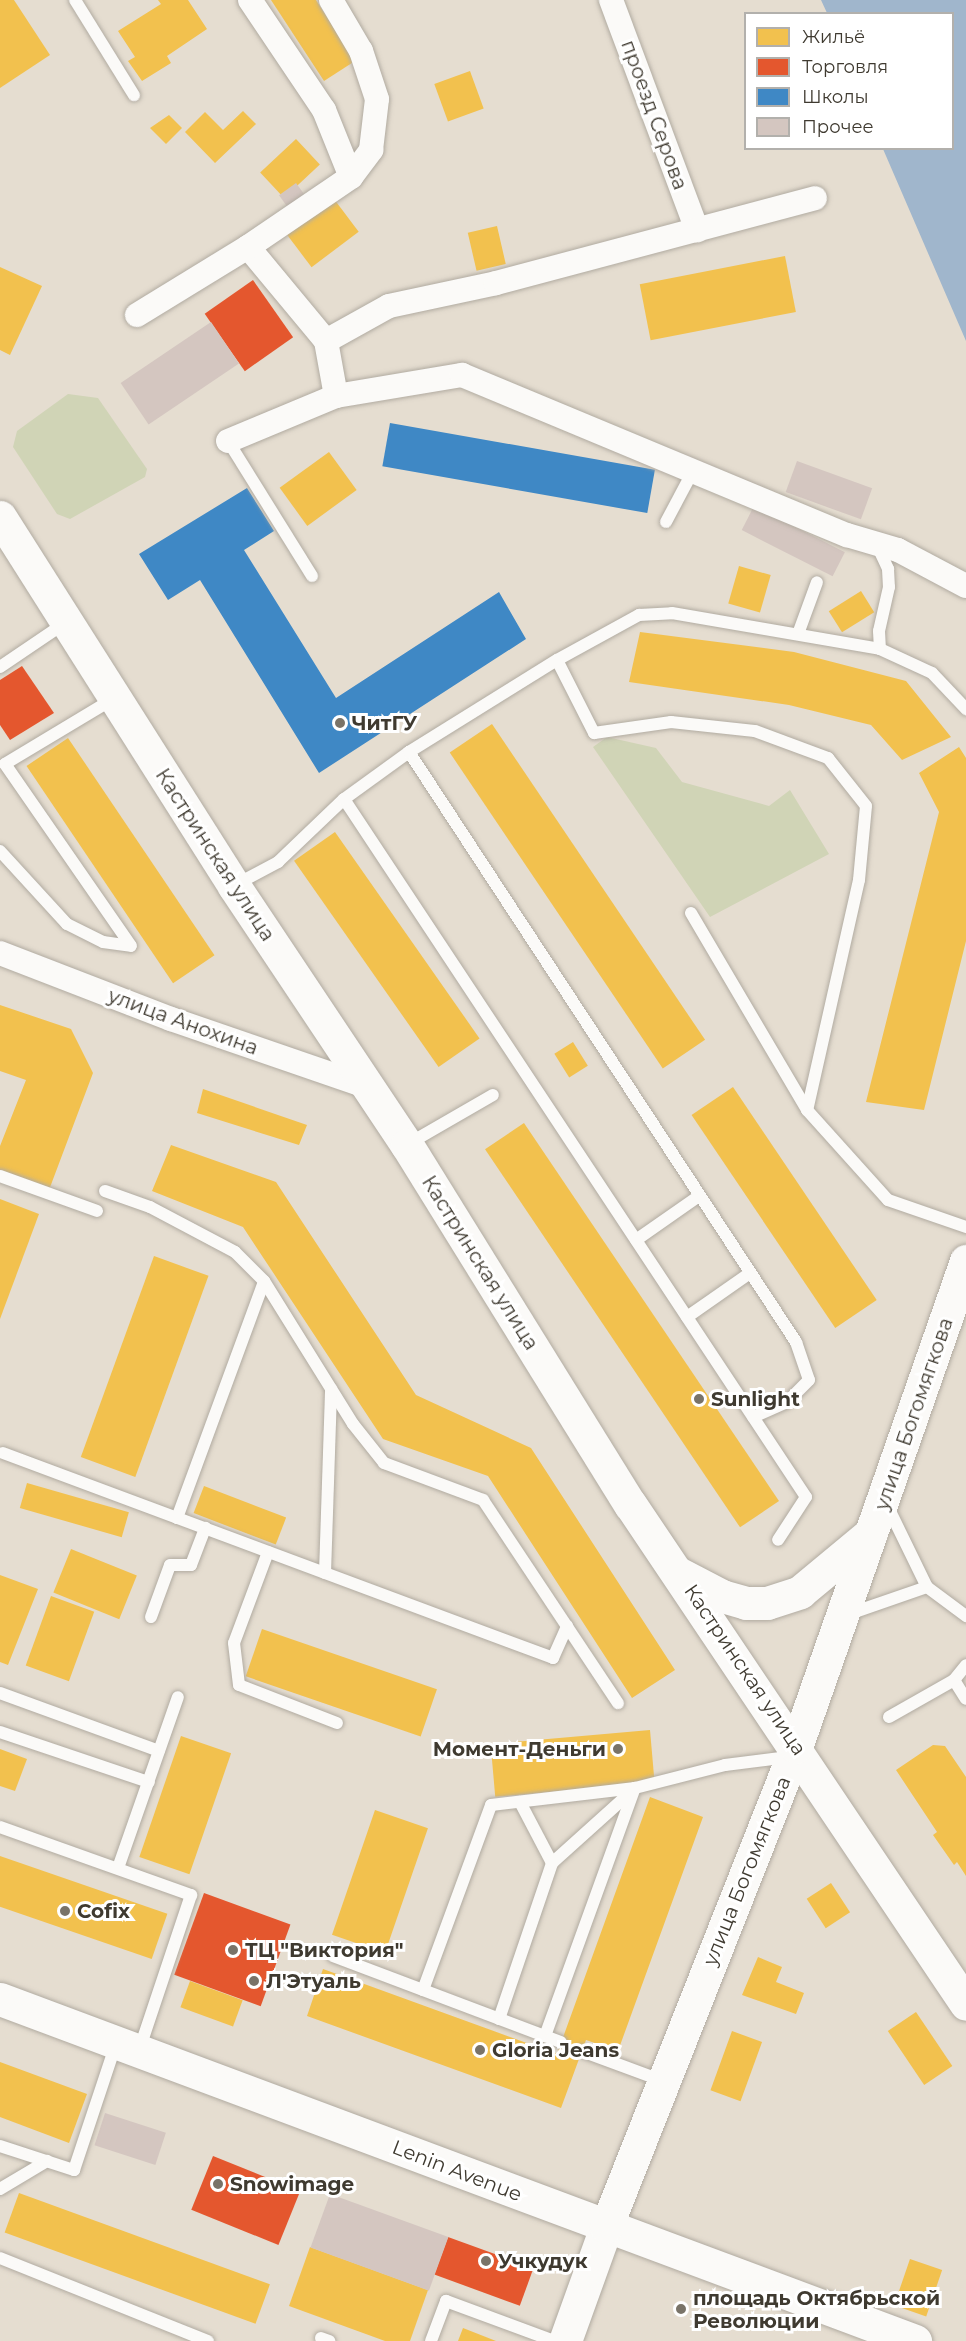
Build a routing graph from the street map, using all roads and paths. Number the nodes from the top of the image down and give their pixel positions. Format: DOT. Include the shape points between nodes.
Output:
graph roads {
  1 [pos="75,0"];
  2 [pos="250,0"];
  3 [pos="331,0"];
  4 [pos="611,0"];
  5 [pos="134,95"];
  6 [pos="351,177"];
  7 [pos="815,198"];
  8 [pos="697,230"];
  9 [pos="248,247"];
  10 [pos="137,315"];
  11 [pos="326,341"];
  12 [pos="336,396"];
  13 [pos="228,441"];
  14 [pos="693,471"];
  15 [pos="0,517"];
  16 [pos="666,522"];
  17 [pos="876,543"];
  18 [pos="312,576"];
  19 [pos="817,582"];
  20 [pos="966,586"];
  21 [pos="65,623"];
  22 [pos="798,634"];
  23 [pos="880,649"];
  24 [pos="557,660"];
  25 [pos="0,667"];
  26 [pos="114,698"];
  27 [pos="966,709"];
  28 [pos="409,752"];
  29 [pos="344,799"];
  30 [pos="0,851"];
  31 [pos="234,886"];
  32 [pos="691,913"];
  33 [pos="0,953"];
  34 [pos="368,1087"];
  35 [pos="493,1095"];
  36 [pos="807,1110"];
  37 [pos="407,1145"];
  38 [pos="0,1176"];
  39 [pos="105,1191"];
  40 [pos="699,1196"];
  41 [pos="97,1211"];
  42 [pos="966,1227"];
  43 [pos="636,1240"];
  44 [pos="966,1261"];
  45 [pos="750,1273"];
  46 [pos="264,1281"];
  47 [pos="687,1317"];
  48 [pos="331,1388"];
  49 [pos="753,1418"];
  50 [pos="3,1453"];
  51 [pos="879,1515"];
  52 [pos="177,1518"];
  53 [pos="205,1528"];
  54 [pos="778,1540"];
  55 [pos="268,1552"];
  56 [pos="325,1573"];
  57 [pos="679,1573"];
  58 [pos="927,1587"];
  59 [pos="843,1616"];
  60 [pos="966,1616"];
  61 [pos="151,1617"];
  62 [pos="567,1626"];
  63 [pos="966,1665"];
  64 [pos="954,1680"];
  65 [pos="0,1693"];
  66 [pos="178,1697"];
  67 [pos="966,1699"];
  68 [pos="618,1703"];
  69 [pos="889,1717"];
  70 [pos="337,1723"];
  71 [pos="0,1732"];
  72 [pos="159,1751"];
  73 [pos="794,1751"];
  74 [pos="149,1782"];
  75 [pos="635,1788"];
  76 [pos="520,1802"];
  77 [pos="0,1827"];
  78 [pos="552,1863"];
  79 [pos="118,1868"];
  80 [pos="333,1956"];
  81 [pos="423,1990"];
  82 [pos="0,1999"];
  83 [pos="966,2004"];
  84 [pos="500,2019"];
  85 [pos="545,2036"];
  86 [pos="561,2042"];
  87 [pos="127,2047"];
  88 [pos="582,2050"];
  89 [pos="663,2081"];
  90 [pos="0,2146"];
  91 [pos="47,2161"];
  92 [pos="0,2189"];
  93 [pos="606,2227"];
  94 [pos="0,2258"];
  95 [pos="207,2341"];
  96 [pos="431,2341"];
  97 [pos="554,2341"];
  98 [pos="565,2341"];
  99 [pos="915,2341"];
  1 -- 5 [label="lane"];
  2 -- 6 [label="street" via="324,110"];
  3 -- 6 [label="street" via="361,51 377,99 371,150"];
  4 -- 8 [label="street, проезд Серова"];
  6 -- 9 [label="street"];
  7 -- 8 [label="street"];
  8 -- 11 [label="street" via="390,306"];
  9 -- 10 [label="street"];
  9 -- 11 [label="street"];
  11 -- 12 [label="street"];
  12 -- 13 [label="street"];
  12 -- 14 [label="street" via="462,375"];
  13 -- 18 [label="lane"];
  14 -- 16 [label="lane"];
  14 -- 17 [label="street" via="847,535"];
  15 -- 21 [label="main road, Кастринская улица"];
  17 -- 20 [label="street" via="898,550"];
  17 -- 23 [label="lane" via="888,568 889,586 879,631"];
  19 -- 22 [label="lane"];
  21 -- 25 [label="lane"];
  21 -- 26 [label="main road, Кастринская улица"];
  22 -- 23 [label="lane"];
  22 -- 24 [label="lane" via="672,613 639,615"];
  23 -- 27 [label="lane" via="907,658 932,673"];
  24 -- 28 [label="lane"];
  24 -- 36 [label="lane" via="594,733 670,722 755,731 828,758 866,806 859,880"];
  26 -- 30 [label="lane" via="5,764 131,946 103,942 67,924"];
  26 -- 31 [label="main road, Кастринская улица"];
  28 -- 29 [label="lane"];
  28 -- 40 [label="lane"];
  29 -- 31 [label="lane" via="278,862"];
  29 -- 43 [label="lane"];
  31 -- 34 [label="main road, Кастринская улица"];
  32 -- 36 [label="lane"];
  33 -- 34 [label="street, улица Анохина" via="171,1019"];
  34 -- 37 [label="main road, Кастринская улица"];
  35 -- 37 [label="lane"];
  36 -- 42 [label="lane" via="888,1200"];
  37 -- 57 [label="main road, Кастринская улица" via="630,1503"];
  38 -- 41 [label="lane"];
  39 -- 46 [label="lane" via="150,1207 235,1252"];
  40 -- 43 [label="lane"];
  40 -- 45 [label="lane"];
  43 -- 47 [label="lane"];
  44 -- 51 [label="main road, улица Богомягкова"];
  45 -- 47 [label="lane"];
  45 -- 49 [label="lane" via="796,1342 808,1380 788,1402"];
  46 -- 48 [label="lane"];
  46 -- 52 [label="lane"];
  47 -- 49 [label="lane"];
  48 -- 56 [label="lane"];
  48 -- 62 [label="lane" via="384,1463 483,1500"];
  49 -- 54 [label="lane" via="806,1497"];
  50 -- 52 [label="lane"];
  51 -- 57 [label="main road" via="800,1592 767,1603 746,1603 722,1596"];
  51 -- 58 [label="lane"];
  51 -- 59 [label="main road, улица Богомягкова"];
  52 -- 53 [label="lane"];
  53 -- 55 [label="lane"];
  53 -- 61 [label="lane" via="190,1565 170,1565"];
  55 -- 56 [label="lane"];
  55 -- 70 [label="lane" via="234,1643 239,1685"];
  56 -- 62 [label="lane" via="553,1658"];
  57 -- 73 [label="main road, Кастринская улица"];
  58 -- 59 [label="lane"];
  58 -- 60 [label="lane"];
  59 -- 73 [label="main road, улица Богомягкова"];
  62 -- 68 [label="lane"];
  63 -- 64 [label="lane"];
  64 -- 67 [label="lane"];
  64 -- 69 [label="lane"];
  65 -- 72 [label="lane"];
  66 -- 72 [label="lane"];
  71 -- 74 [label="lane"];
  72 -- 74 [label="lane"];
  73 -- 75 [label="lane"];
  73 -- 83 [label="main road, Кастринская улица"];
  73 -- 89 [label="main road, улица Богомягкова"];
  74 -- 79 [label="lane"];
  75 -- 76 [label="lane"];
  75 -- 78 [label="lane"];
  75 -- 85 [label="lane"];
  76 -- 78 [label="lane"];
  76 -- 81 [label="lane" via="491,1805"];
  77 -- 79 [label="lane"];
  78 -- 84 [label="lane"];
  79 -- 87 [label="lane" via="191,1895"];
  80 -- 81 [label="lane"];
  81 -- 84 [label="lane"];
  82 -- 87 [label="main road, Lenin Avenue"];
  84 -- 85 [label="lane"];
  85 -- 86 [label="lane"];
  87 -- 91 [label="lane" via="74,2170"];
  87 -- 93 [label="main road, Lenin Avenue"];
  88 -- 89 [label="lane"];
  89 -- 93 [label="main road, улица Богомягкова"];
  90 -- 91 [label="lane"];
  91 -- 92 [label="lane"];
  93 -- 98 [label="main road, улица Богомягкова"];
  93 -- 99 [label="main road, Lenin Avenue"];
  94 -- 95 [label="lane"];
  96 -- 97 [label="lane" via="446,2301"];
}
